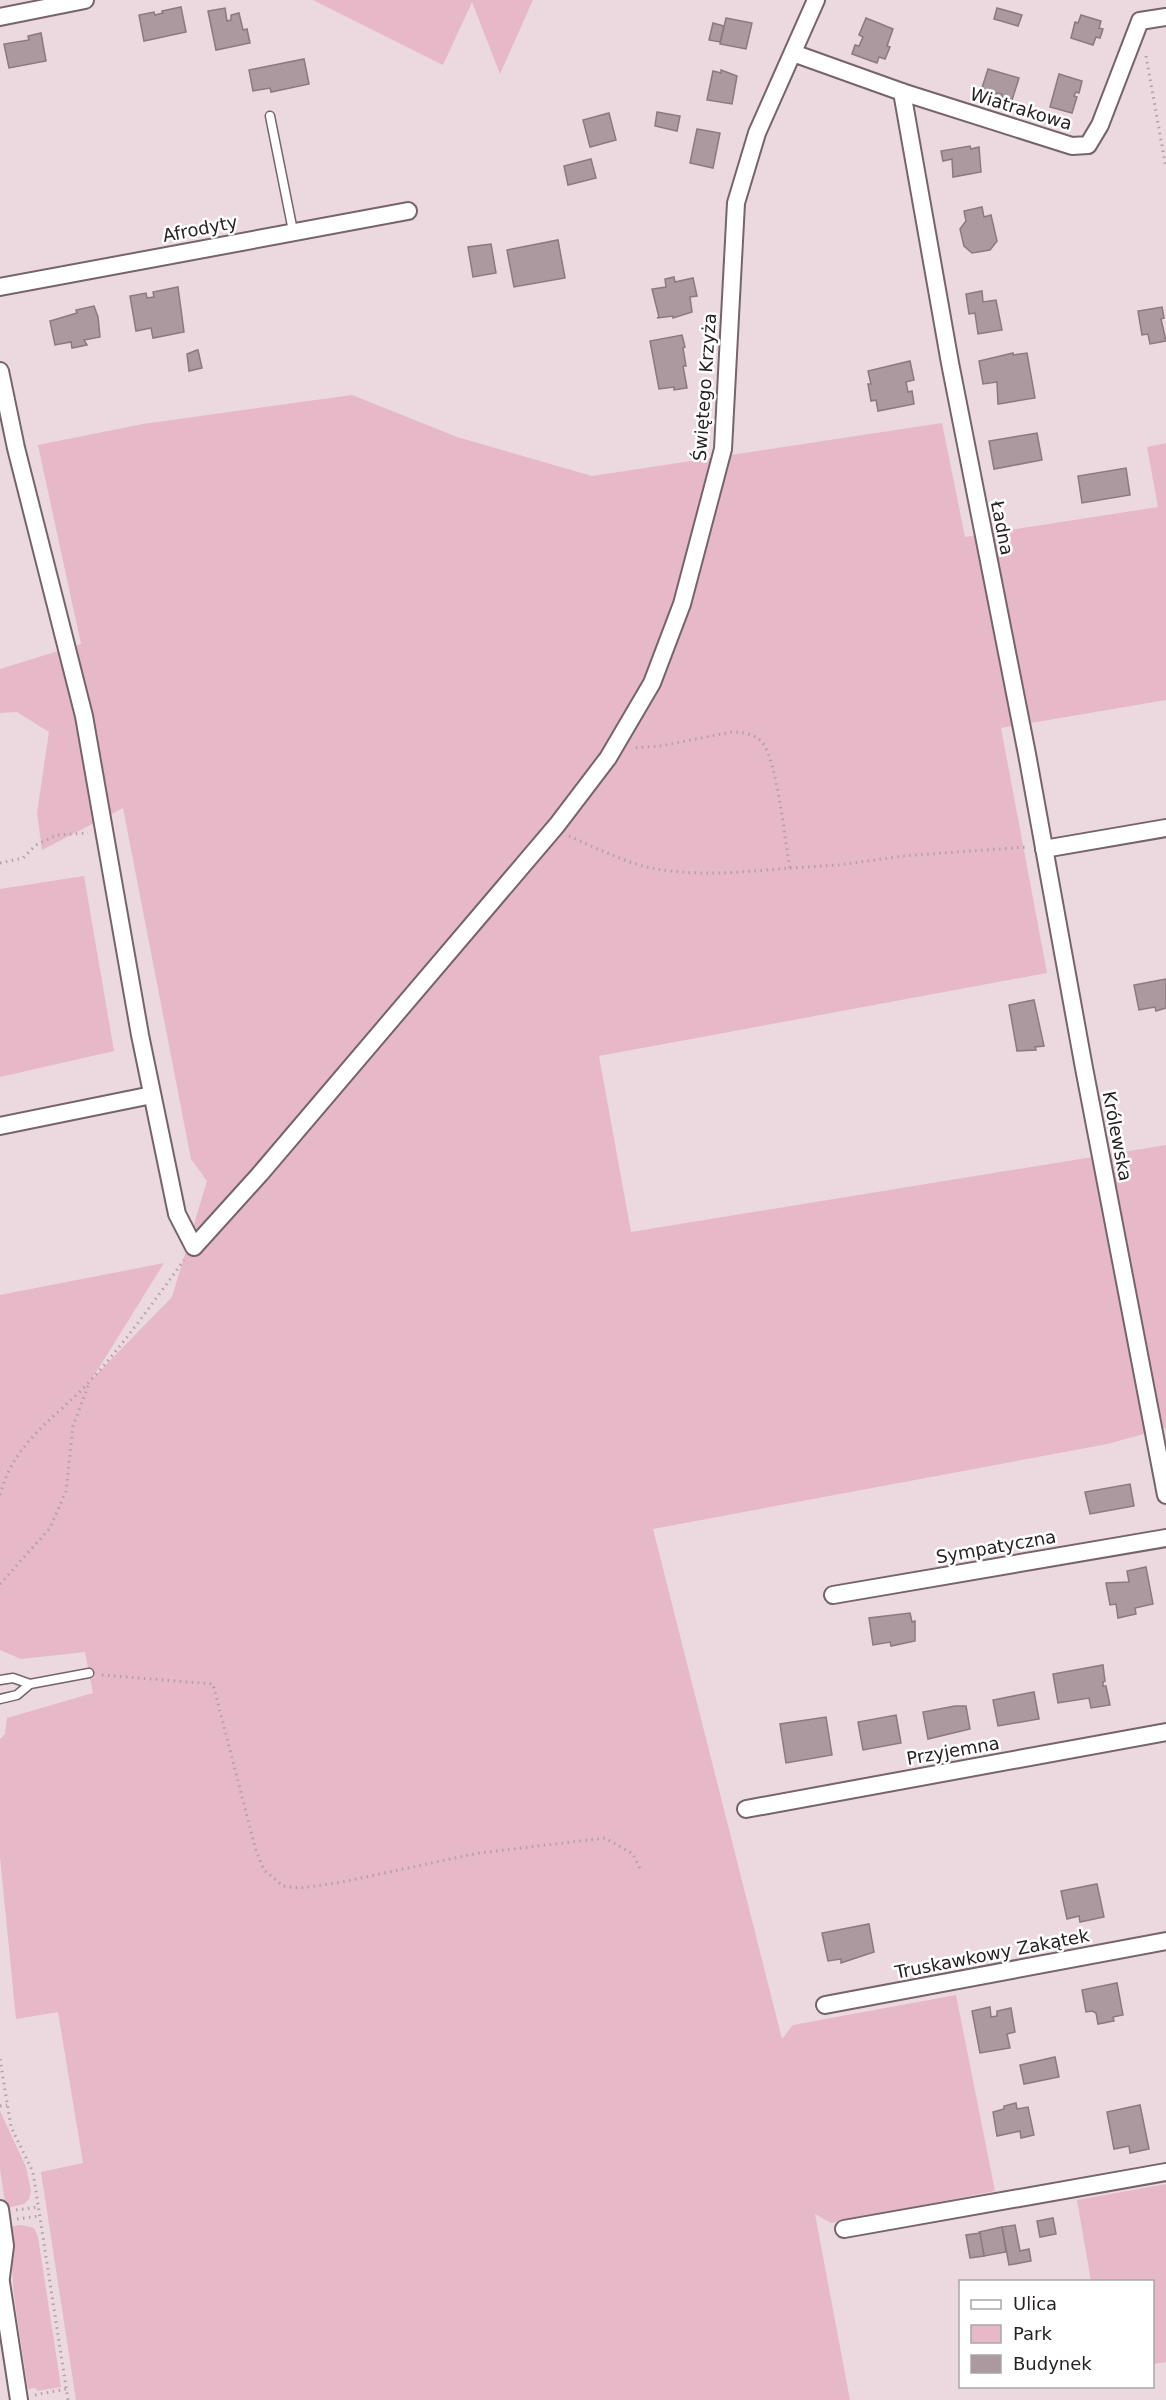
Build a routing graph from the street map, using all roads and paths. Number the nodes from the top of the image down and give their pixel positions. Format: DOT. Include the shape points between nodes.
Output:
graph roads {
  1 [pos="85,0"];
  2 [pos="816,0"];
  3 [pos="0,17"];
  4 [pos="1166,17"];
  5 [pos="793,53"];
  6 [pos="1146,55"];
  7 [pos="902,92"];
  8 [pos="270,116"];
  9 [pos="1166,168"];
  10 [pos="408,211"];
  11 [pos="293,231"];
  12 [pos="0,287"];
  13 [pos="0,371"];
  14 [pos="616,744"];
  15 [pos="555,827"];
  16 [pos="1166,828"];
  17 [pos="104,832"];
  18 [pos="1044,849"];
  19 [pos="0,863"];
  20 [pos="790,868"];
  21 [pos="152,1095"];
  22 [pos="0,1125"];
  23 [pos="194,1247"];
  24 [pos="90,1382"];
  25 [pos="0,1495"];
  26 [pos="1166,1495"];
  27 [pos="1166,1538"];
  28 [pos="0,1584"];
  29 [pos="833,1595"];
  30 [pos="89,1674"];
  31 [pos="0,1680"];
  32 [pos="30,1684"];
  33 [pos="0,1699"];
  34 [pos="1166,1732"];
  35 [pos="746,1809"];
  36 [pos="641,1871"];
  37 [pos="1166,1941"];
  38 [pos="825,2005"];
  39 [pos="0,2060"];
  40 [pos="5,2094"];
  41 [pos="0,2095"];
  42 [pos="7,2105"];
  43 [pos="0,2106"];
  44 [pos="1166,2172"];
  45 [pos="38,2207"];
  46 [pos="5,2214"];
  47 [pos="39,2216"];
  48 [pos="844,2229"];
  49 [pos="0,2277"];
  50 [pos="66,2390"];
  51 [pos="19,2400"];
  52 [pos="34,2400"];
  53 [pos="68,2400"];
  1 -- 3 [label="street"];
  2 -- 5 [label="street, Świętego Krzyża"];
  4 -- 7 [label="street, Wiatrakowa" via="1140,21 1100,125 1088,145 1072,146"];
  5 -- 7 [label="street, Wiatrakowa"];
  5 -- 14 [label="street, Świętego Krzyża" via="757,134 736,203 723,449 710,504 682,604 656,673"];
  6 -- 9 [label="path"];
  7 -- 18 [label="street, Ładna"];
  8 -- 11 [label="lane"];
  10 -- 11 [label="street, Afrodyty"];
  11 -- 12 [label="street, Afrodyty"];
  13 -- 17 [label="street" via="84,716"];
  14 -- 15 [label="street, Świętego Krzyża"];
  14 -- 20 [label="path" via="642,748 732,732 754,736 771,761"];
  15 -- 20 [label="path" via="619,859 659,869 738,872"];
  15 -- 23 [label="street, Świętego Krzyża"];
  16 -- 18 [label="street"];
  17 -- 19 [label="path" via="57,835 36,845 23,858"];
  17 -- 21 [label="street"];
  18 -- 20 [label="path" via="1020,846"];
  18 -- 26 [label="street, Królewska"];
  21 -- 22 [label="street"];
  21 -- 23 [label="street" via="177,1214"];
  23 -- 24 [label="path"];
  24 -- 25 [label="path" via="26,1443 10,1464"];
  24 -- 28 [label="path" via="73,1426 66,1491 50,1528"];
  27 -- 29 [label="street, Sympatyczna"];
  30 -- 32 [label="lane"];
  30 -- 36 [label="path" via="213,1684 256,1851 264,1870 283,1886 328,1884 479,1853 605,1838 633,1854"];
  31 -- 32 [label="lane" via="13,1678"];
  32 -- 33 [label="lane" via="17,1695"];
  34 -- 35 [label="street, Przyjemna"];
  37 -- 38 [label="street, Truskawkowy Zakątek"];
  39 -- 40 [label="path"];
  40 -- 41 [label="path"];
  40 -- 42 [label="path"];
  42 -- 43 [label="path"];
  42 -- 45 [label="path" via="11,2127 33,2172"];
  44 -- 48 [label="street"];
  45 -- 46 [label="path"];
  45 -- 47 [label="path"];
  46 -- 47 [label="path"];
  46 -- 49 [label="street"];
  47 -- 50 [label="path"];
  49 -- 51 [label="street"];
  50 -- 52 [label="path" via="34,2395"];
  50 -- 53 [label="path"];
}
